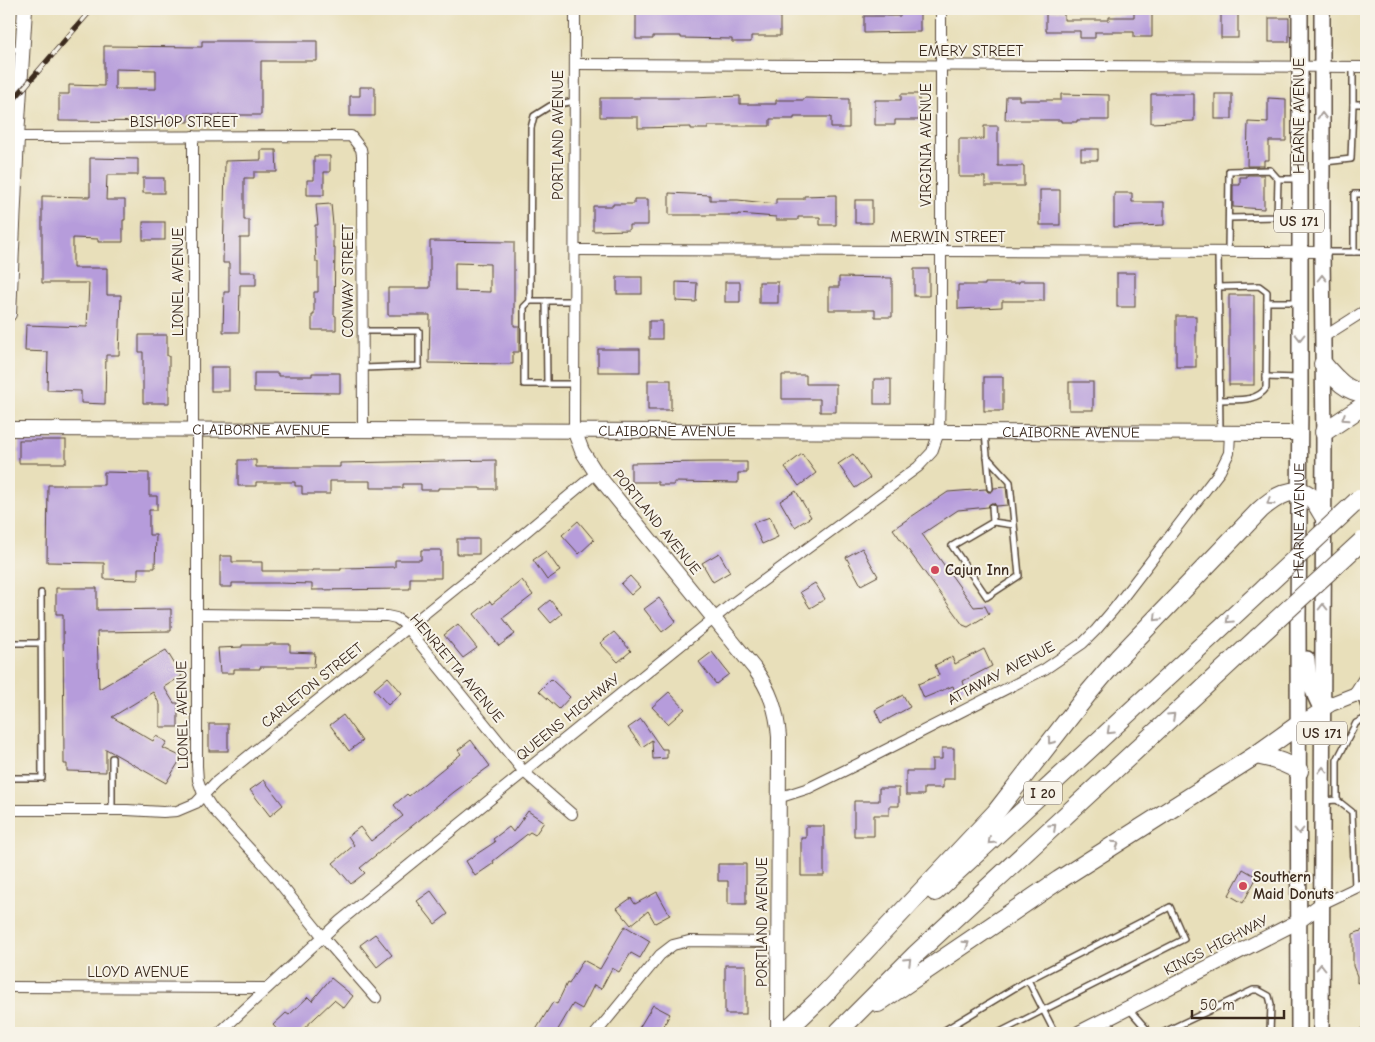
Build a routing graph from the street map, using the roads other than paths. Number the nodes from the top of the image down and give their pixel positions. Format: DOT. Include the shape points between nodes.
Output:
graph roads {
  1 [pos="25,9"];
  2 [pos="575,9"];
  3 [pos="941,9"];
  4 [pos="1300,9"];
  5 [pos="1322,9"];
  6 [pos="16,49"];
  7 [pos="575,64"];
  8 [pos="941,66"];
  9 [pos="1300,67"];
  10 [pos="1322,67"];
  11 [pos="1354,67"];
  12 [pos="1366,67"];
  13 [pos="575,101"];
  14 [pos="1354,104"];
  15 [pos="1366,104"];
  16 [pos="17,136"];
  17 [pos="193,136"];
  18 [pos="351,136"];
  19 [pos="1322,162"];
  20 [pos="1299,178"];
  21 [pos="1278,180"];
  22 [pos="1366,194"];
  23 [pos="1229,218"];
  24 [pos="575,250"];
  25 [pos="941,252"];
  26 [pos="1223,252"];
  27 [pos="1299,252"];
  28 [pos="1322,252"];
  29 [pos="1354,252"];
  30 [pos="1366,252"];
  31 [pos="1218,287"];
  32 [pos="575,300"];
  33 [pos="530,301"];
  34 [pos="546,301"];
  35 [pos="1267,302"];
  36 [pos="1300,302"];
  37 [pos="1366,310"];
  38 [pos="9,314"];
  39 [pos="362,330"];
  40 [pos="1322,338"];
  41 [pos="1322,364"];
  42 [pos="363,368"];
  43 [pos="1266,377"];
  44 [pos="1300,378"];
  45 [pos="547,384"];
  46 [pos="574,384"];
  47 [pos="1366,393"];
  48 [pos="1220,400"];
  49 [pos="1366,404"];
  50 [pos="195,428"];
  51 [pos="9,429"];
  52 [pos="363,429"];
  53 [pos="574,430"];
  54 [pos="939,432"];
  55 [pos="985,432"];
  56 [pos="1324,432"];
  57 [pos="1225,433"];
  58 [pos="1300,433"];
  59 [pos="988,457"];
  60 [pos="596,473"];
  61 [pos="990,488"];
  62 [pos="1298,491"];
  63 [pos="1363,496"];
  64 [pos="992,507"];
  65 [pos="1323,515"];
  66 [pos="993,522"];
  67 [pos="1014,525"];
  68 [pos="1364,538"];
  69 [pos="41,593"];
  70 [pos="196,614"];
  71 [pos="714,618"];
  72 [pos="1298,619"];
  73 [pos="407,628"];
  74 [pos="9,643"];
  75 [pos="41,643"];
  76 [pos="1364,688"];
  77 [pos="1322,709"];
  78 [pos="1366,713"];
  79 [pos="1366,718"];
  80 [pos="1298,725"];
  81 [pos="1256,755"];
  82 [pos="112,758"];
  83 [pos="1299,771"];
  84 [pos="524,772"];
  85 [pos="9,778"];
  86 [pos="203,794"];
  87 [pos="778,798"];
  88 [pos="1330,801"];
  89 [pos="9,810"];
  90 [pos="112,810"];
  91 [pos="572,814"];
  92 [pos="1366,883"];
  93 [pos="1354,888"];
  94 [pos="1322,904"];
  95 [pos="1299,921"];
  96 [pos="323,937"];
  97 [pos="778,942"];
  98 [pos="1028,980"];
  99 [pos="9,987"];
  100 [pos="267,988"];
  101 [pos="376,998"];
  102 [pos="820,999"];
  103 [pos="1043,1009"];
  104 [pos="1128,1009"];
  105 [pos="219,1033"];
  106 [pos="596,1033"];
  107 [pos="778,1033"];
  108 [pos="784,1033"];
  109 [pos="837,1033"];
  110 [pos="841,1033"];
  111 [pos="940,1033"];
  112 [pos="998,1033"];
  113 [pos="1055,1033"];
  114 [pos="1079,1033"];
  115 [pos="1150,1033"];
  116 [pos="1162,1033"];
  117 [pos="1270,1033"];
  118 [pos="1299,1033"];
  119 [pos="1321,1033"];
  1 -- 6 [label="street"];
  2 -- 7 [label="street, PORTLAND AVENUE"];
  3 -- 8 [label="street, VIRGINIA AVENUE"];
  4 -- 9 [label="main road, HEARNE AVENUE / US 171"];
  5 -- 10 [label="main road, HEARNE AVENUE / US 171"];
  6 -- 16 [label="street"];
  7 -- 8 [label="street, EMERY STREET"];
  7 -- 13 [label="street, PORTLAND AVENUE"];
  8 -- 9 [label="street, EMERY STREET"];
  8 -- 25 [label="street, VIRGINIA AVENUE"];
  9 -- 10 [label="street, EMERY STREET"];
  9 -- 20 [label="main road, HEARNE AVENUE / US 171"];
  10 -- 11 [label="street, EMERY STREET"];
  19 -- 10 [label="main road, HEARNE AVENUE / US 171, one-way"];
  11 -- 12 [label="street, EMERY STREET"];
  11 -- 14 [label="lane"];
  13 -- 24 [label="street, PORTLAND AVENUE"];
  13 -- 33 [label="lane" via="550,106 534,116 531,128"];
  14 -- 15 [label="lane"];
  14 -- 19 [label="lane" via="1351,159"];
  16 -- 17 [label="street, BISHOP STREET"];
  16 -- 38 [label="street"];
  17 -- 18 [label="street, BISHOP STREET"];
  17 -- 50 [label="street, LIONEL AVENUE"];
  18 -- 39 [label="street, CONWAY STREET" via="362,155"];
  19 -- 28 [label="main road, HEARNE AVENUE / US 171"];
  20 -- 21 [label="lane"];
  20 -- 27 [label="main road, HEARNE AVENUE / US 171"];
  21 -- 23 [label="lane" via="1277,217"];
  21 -- 23 [label="lane" via="1270,170 1229,171"];
  22 -- 29 [label="lane" via="1354,194"];
  23 -- 26 [label="lane"];
  24 -- 25 [label="street, MERWIN STREET"];
  24 -- 32 [label="street, PORTLAND AVENUE"];
  25 -- 26 [label="street, MERWIN STREET"];
  25 -- 54 [label="street, VIRGINIA AVENUE"];
  26 -- 27 [label="street, MERWIN STREET"];
  26 -- 31 [label="lane"];
  27 -- 28 [label="street, MERWIN STREET"];
  27 -- 36 [label="main road, HEARNE AVENUE / US 171"];
  28 -- 29 [label="lane"];
  40 -- 28 [label="main road, HEARNE AVENUE / US 171, one-way"];
  29 -- 30 [label="lane"];
  31 -- 35 [label="lane" via="1258,286 1267,292"];
  31 -- 48 [label="lane"];
  32 -- 34 [label="lane"];
  32 -- 46 [label="street, PORTLAND AVENUE"];
  33 -- 34 [label="lane"];
  33 -- 45 [label="lane" via="524,307 524,384"];
  34 -- 45 [label="lane"];
  35 -- 36 [label="lane"];
  35 -- 43 [label="lane"];
  36 -- 44 [label="main road, HEARNE AVENUE / US 171, one-way"];
  37 -- 40 [label="street"];
  39 -- 42 [label="street, CONWAY STREET"];
  39 -- 42 [label="lane" via="419,331 419,366"];
  40 -- 41 [label="main road, HEARNE AVENUE / US 171"];
  41 -- 47 [label="highway" via="1350,389"];
  41 -- 56 [label="main road, HEARNE AVENUE / US 171"];
  42 -- 52 [label="street, CONWAY STREET"];
  43 -- 44 [label="lane"];
  43 -- 48 [label="lane" via="1266,388 1259,395 1249,399"];
  44 -- 58 [label="main road, HEARNE AVENUE / US 171"];
  45 -- 46 [label="lane"];
  46 -- 53 [label="street, PORTLAND AVENUE"];
  48 -- 57 [label="lane"];
  49 -- 56 [label="highway, one-way"];
  50 -- 51 [label="street, CLAIBORNE AVENUE"];
  50 -- 52 [label="street, CLAIBORNE AVENUE"];
  50 -- 70 [label="street, LIONEL AVENUE"];
  52 -- 53 [label="street, CLAIBORNE AVENUE"];
  53 -- 54 [label="street, CLAIBORNE AVENUE"];
  53 -- 60 [label="street, PORTLAND AVENUE"];
  54 -- 55 [label="street, CLAIBORNE AVENUE"];
  54 -- 71 [label="street, QUEENS HIGHWAY" via="932,452 918,467"];
  55 -- 57 [label="street, CLAIBORNE AVENUE"];
  55 -- 59 [label="lane"];
  56 -- 58 [label="main road, CLAIBORNE AVENUE"];
  56 -- 65 [label="main road, HEARNE AVENUE / US 171"];
  57 -- 58 [label="street, CLAIBORNE AVENUE"];
  57 -- 87 [label="street, ATTAWAY AVENUE" via="1229,453 1220,471 1114,609 1083,643 1045,669 983,701 834,776"];
  58 -- 62 [label="main road, HEARNE AVENUE / US 171"];
  59 -- 61 [label="lane"];
  59 -- 67 [label="lane" via="1010,482"];
  60 -- 71 [label="street, PORTLAND AVENUE"];
  60 -- 73 [label="street, CARLETON STREET"];
  62 -- 65 [label="highway" via="1311,497"];
  62 -- 72 [label="main road, HEARNE AVENUE / US 171"];
  62 -- 102 [label="highway, one-way" via="1270,500 1118,658 996,812"];
  63 -- 102 [label="highway, I 20, one-way, bridge"];
  64 -- 66 [label="lane"];
  77 -- 65 [label="main road, HEARNE AVENUE / US 171, one-way"];
  66 -- 67 [label="lane"];
  66 -- 67 [label="lane" via="952,546 987,596 1019,576"];
  109 -- 68 [label="highway, I 20, one-way, bridge" via="916,954"];
  69 -- 75 [label="lane"];
  70 -- 73 [label="street, HENRIETTA AVENUE" via="387,616 396,618"];
  70 -- 86 [label="street, LIONEL AVENUE" via="197,766"];
  71 -- 84 [label="street, QUEENS HIGHWAY"];
  71 -- 87 [label="street, PORTLAND AVENUE" via="765,683 773,700 778,737"];
  72 -- 77 [label="main road" via="1305,636 1308,678"];
  72 -- 80 [label="main road, HEARNE AVENUE / US 171"];
  73 -- 84 [label="street, HENRIETTA AVENUE"];
  73 -- 86 [label="street, CARLETON STREET"];
  74 -- 75 [label="lane"];
  75 -- 85 [label="lane" via="42,778"];
  76 -- 77 [label="street"];
  76 -- 78 [label="lane"];
  77 -- 80 [label="street"];
  88 -- 77 [label="main road, HEARNE AVENUE / US 171, one-way"];
  79 -- 88 [label="lane" via="1356,723 1338,760"];
  80 -- 81 [label="highway"];
  80 -- 83 [label="main road, HEARNE AVENUE / US 171"];
  81 -- 83 [label="highway" via="1273,758"];
  110 -- 81 [label="highway, one-way" via="880,1001 1060,880"];
  82 -- 90 [label="lane"];
  83 -- 95 [label="main road, HEARNE AVENUE / US 171, one-way"];
  84 -- 91 [label="street, HENRIETTA AVENUE"];
  84 -- 96 [label="street, QUEENS HIGHWAY"];
  86 -- 90 [label="street, CARLETON STREET" via="191,806 177,811"];
  86 -- 96 [label="street, LIONEL AVENUE"];
  87 -- 97 [label="street, PORTLAND AVENUE"];
  88 -- 93 [label="lane" via="1352,812"];
  88 -- 94 [label="main road, HEARNE AVENUE / US 171"];
  89 -- 90 [label="street, CARLETON STREET"];
  92 -- 93 [label="street, KINGS HIGHWAY"];
  93 -- 94 [label="street, KINGS HIGHWAY"];
  94 -- 95 [label="street, KINGS HIGHWAY"];
  119 -- 94 [label="main road, HEARNE AVENUE / US 171, one-way"];
  95 -- 104 [label="street, KINGS HIGHWAY"];
  95 -- 118 [label="main road, HEARNE AVENUE / US 171"];
  96 -- 100 [label="street, QUEENS HIGHWAY"];
  96 -- 101 [label="street, LIONEL AVENUE"];
  97 -- 106 [label="street" via="688,941 673,945 666,949"];
  97 -- 107 [label="street, PORTLAND AVENUE"];
  98 -- 103 [label="lane"];
  98 -- 103 [label="lane" via="1170,907 1184,939"];
  98 -- 111 [label="lane"];
  99 -- 100 [label="street, LLOYD AVENUE"];
  100 -- 105 [label="street, QUEENS HIGHWAY"];
  102 -- 108 [label="highway, I 20"];
  103 -- 112 [label="lane"];
  103 -- 113 [label="lane"];
  104 -- 114 [label="street, KINGS HIGHWAY"];
  104 -- 115 [label="lane"];
  116 -- 117 [label="lane" via="1258,990 1269,996"];
}
